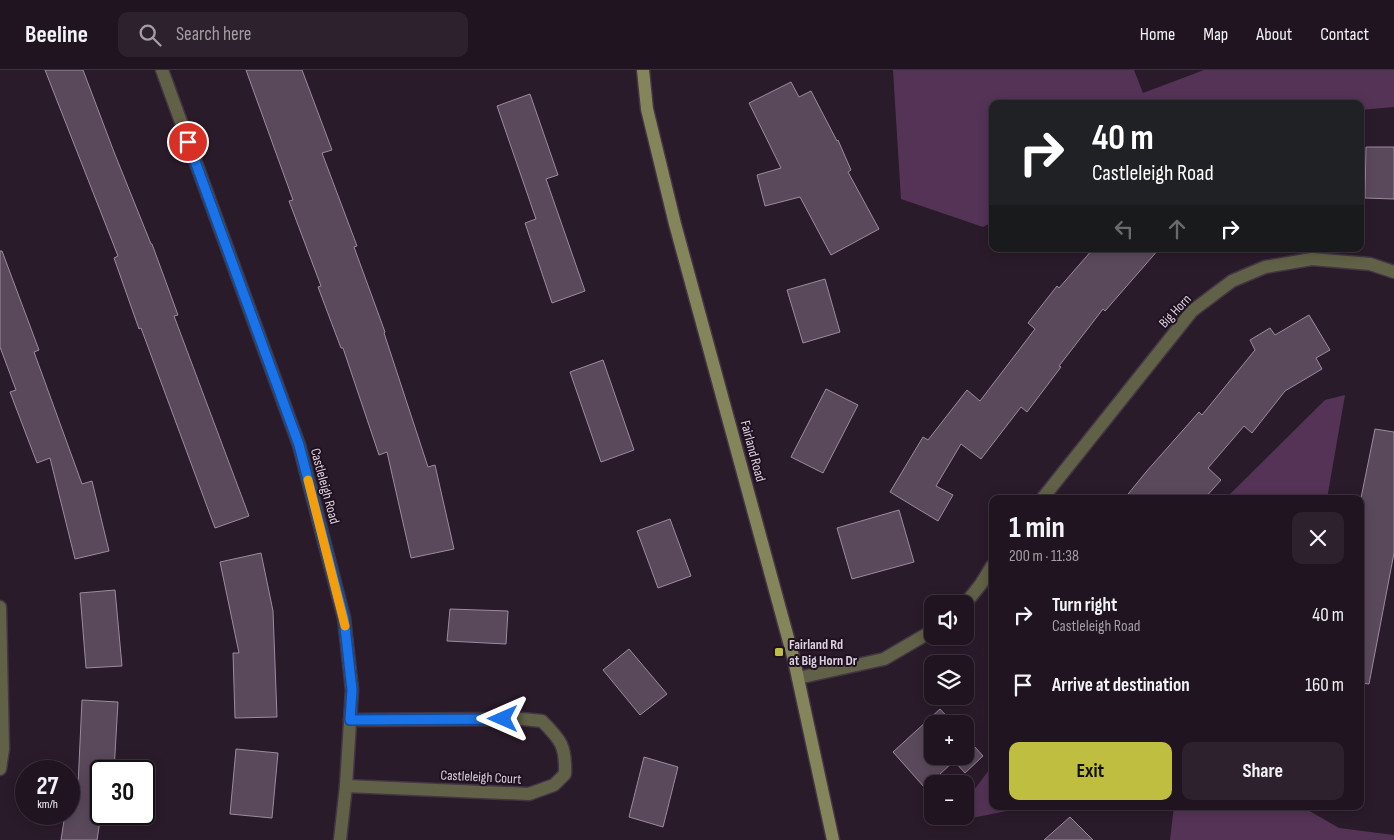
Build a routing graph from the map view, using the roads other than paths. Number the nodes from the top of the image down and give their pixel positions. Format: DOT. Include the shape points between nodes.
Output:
graph roads {
  1 [pos="162,70"];
  2 [pos="642,70"];
  3 [pos="1394,272"];
  4 [pos="1045,495"];
  5 [pos="989,571"];
  6 [pos="972,595"];
  7 [pos="0,607"];
  8 [pos="924,636"];
  9 [pos="798,678"];
  10 [pos="350,720"];
  11 [pos="0,769"];
  12 [pos="346,786"];
  13 [pos="340,840"];
  14 [pos="834,840"];
  1 -- 10 [label="street, Castleleigh Road" via="299,445 344,618 352,690"];
  2 -- 9 [label="main road, Fairland Road" via="647,109 675,224"];
  3 -- 4 [label="street, Big Horn" via="1370,264 1312,259 1265,267 1232,281 1192,311"];
  5 -- 6 [label="street"];
  7 -- 11 [label="street" via="3,749"];
  8 -- 9 [label="street" via="884,659"];
  9 -- 14 [label="main road, Fairland Road"];
  10 -- 12 [label="street, Castleleigh Road"];
  10 -- 12 [label="street, Castleleigh Court" via="542,721 560,740 566,760 564,774 554,785 529,794"];
  12 -- 13 [label="street, Castleleigh Road"];
}
